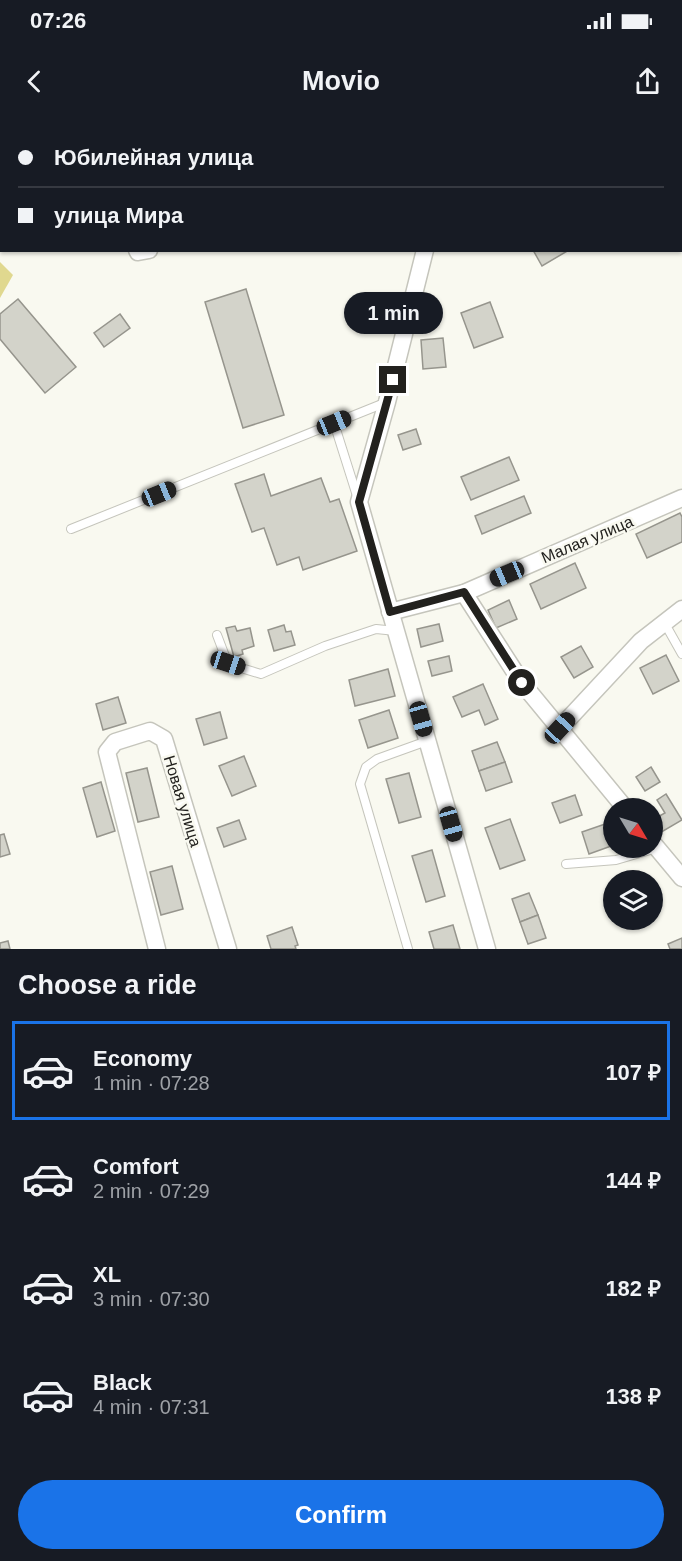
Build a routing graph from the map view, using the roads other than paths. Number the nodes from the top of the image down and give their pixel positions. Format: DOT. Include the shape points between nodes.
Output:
graph roads {
  1 [pos="424,252"];
  2 [pos="387,402"];
  3 [pos="334,423"];
  4 [pos="682,498"];
  5 [pos="359,502"];
  6 [pos="71,529"];
  7 [pos="464,592"];
  8 [pos="682,609"];
  9 [pos="390,612"];
  10 [pos="664,622"];
  11 [pos="396,631"];
  12 [pos="217,635"];
  13 [pos="682,654"];
  14 [pos="560,728"];
  15 [pos="427,741"];
  16 [pos="617,798"];
  17 [pos="663,855"];
  18 [pos="621,858"];
  19 [pos="566,864"];
  20 [pos="682,878"];
  21 [pos="157,949"];
  22 [pos="228,949"];
  23 [pos="408,949"];
  24 [pos="487,949"];
  1 -- 2 [label="street"];
  2 -- 3 [label="lane"];
  2 -- 5 [label="street"];
  3 -- 5 [label="lane"];
  3 -- 6 [label="lane"];
  4 -- 7 [label="street, Малая улица"];
  5 -- 9 [label="street"];
  7 -- 9 [label="street, Малая улица"];
  7 -- 14 [label="street" via="509,666"];
  8 -- 10 [label="street"];
  9 -- 11 [label="street"];
  10 -- 13 [label="lane"];
  10 -- 14 [label="street" via="641,641"];
  11 -- 12 [label="lane" via="376,629 261,674 228,663"];
  11 -- 15 [label="street"];
  14 -- 16 [label="street"];
  15 -- 23 [label="lane" via="377,759 366,767 360,784"];
  15 -- 24 [label="street"];
  17 -- 20 [label="street"];
  18 -- 19 [label="lane"];
  21 -- 22 [label="street, Новая улица" via="107,752 115,742 150,730 164,739"];
}
